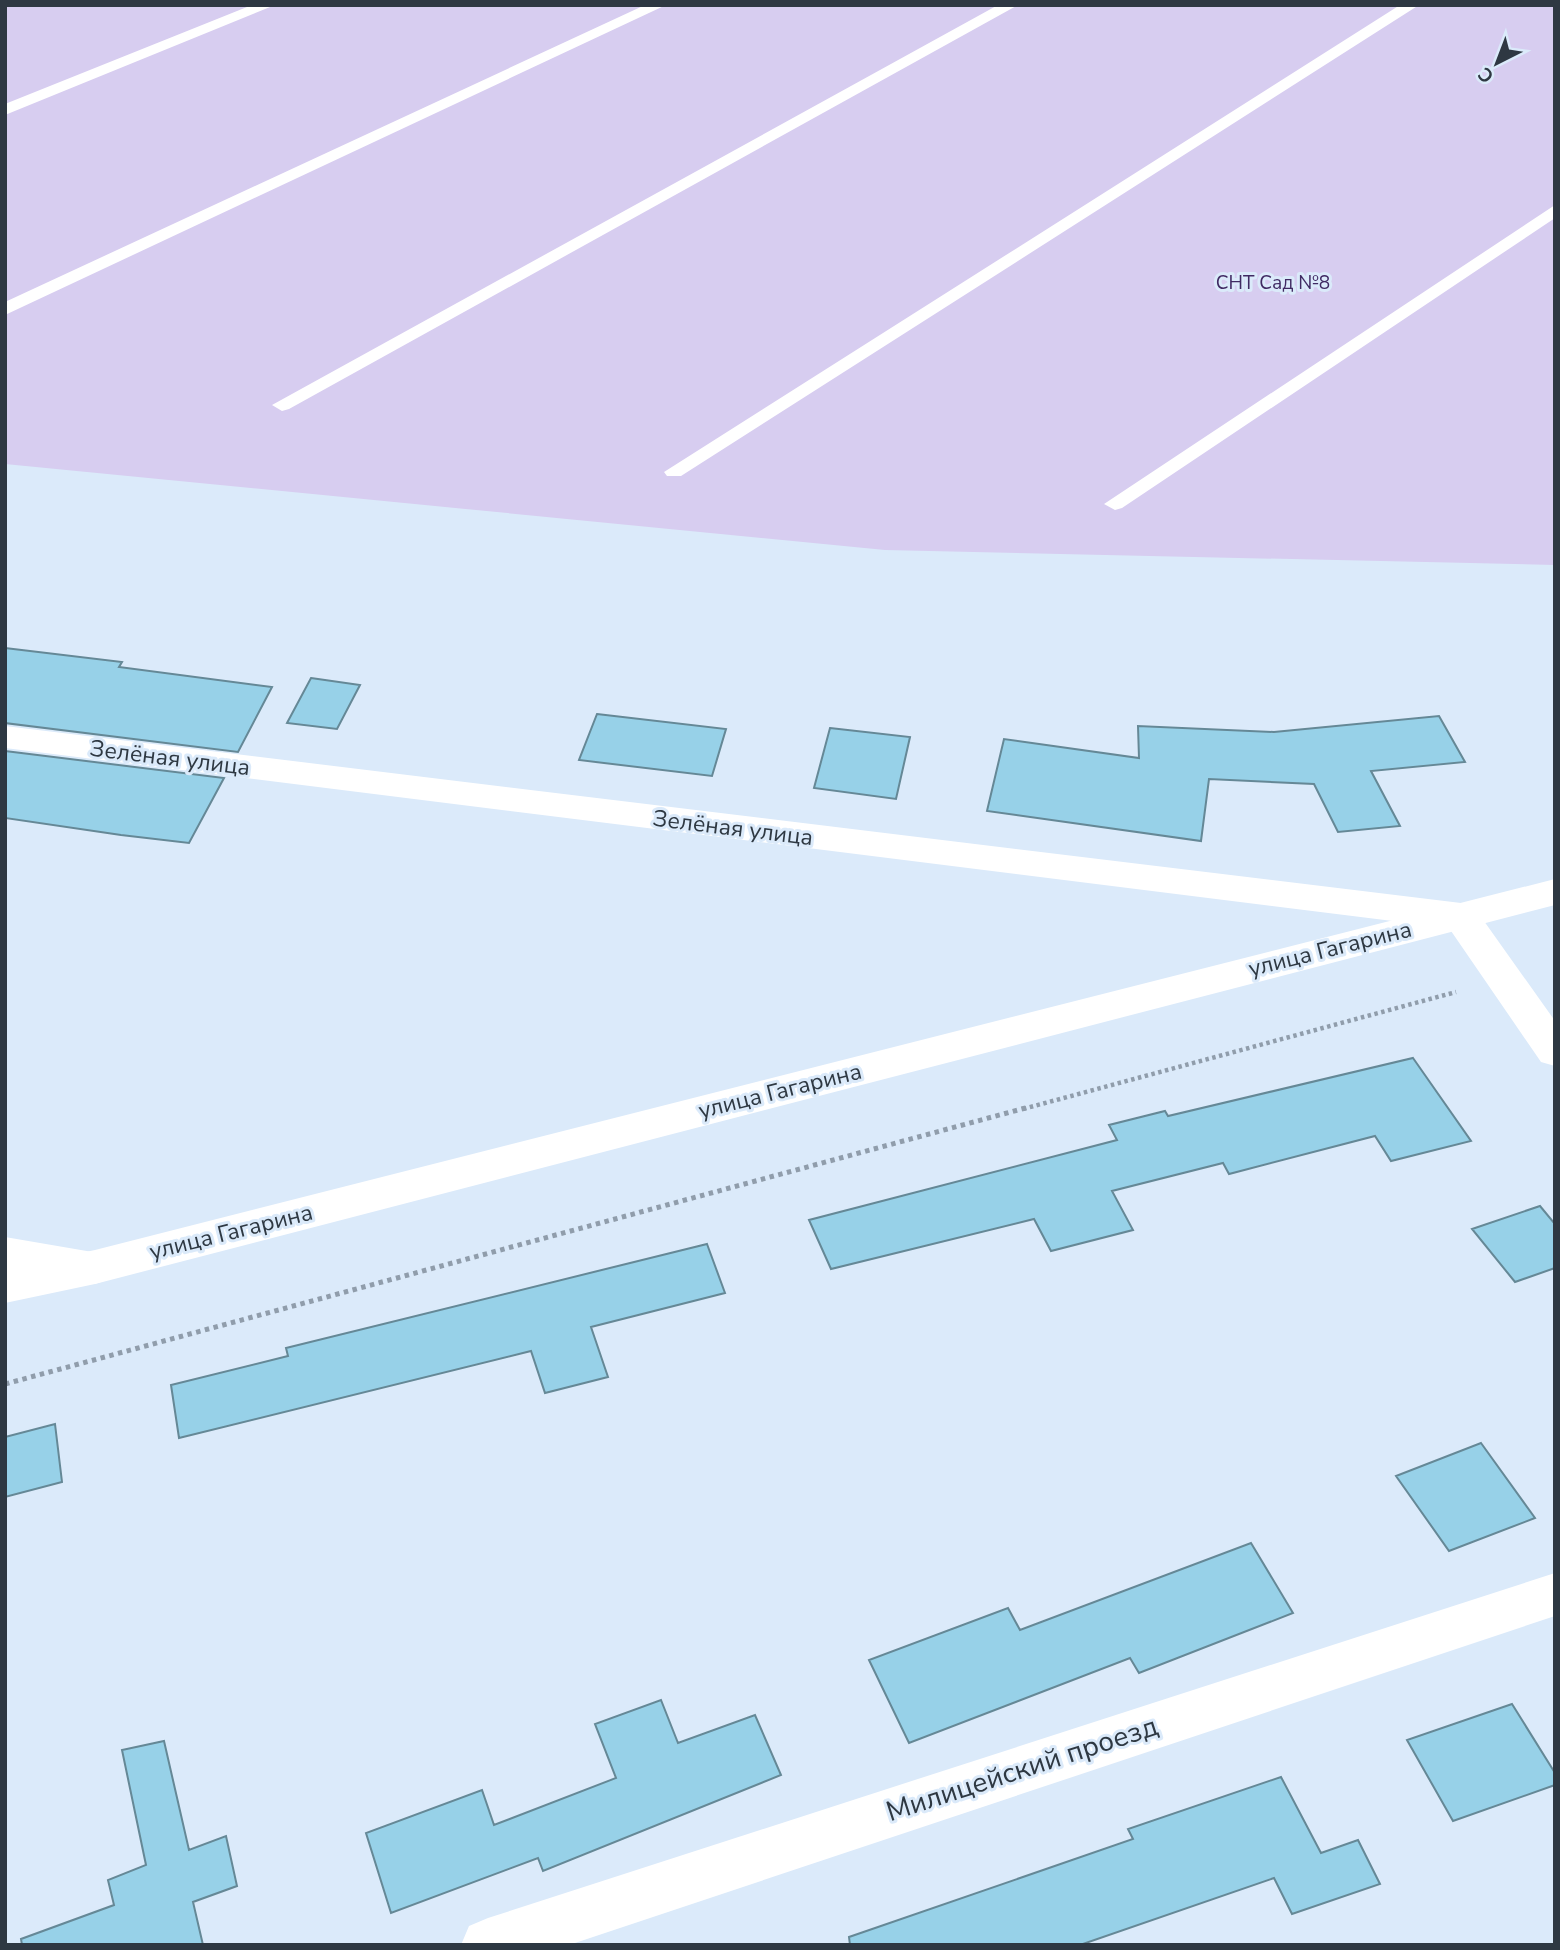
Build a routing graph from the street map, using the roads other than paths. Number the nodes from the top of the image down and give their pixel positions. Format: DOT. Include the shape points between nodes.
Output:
graph roads {
  1 [pos="267,5"];
  2 [pos="658,5"];
  3 [pos="1010,5"];
  4 [pos="1410,5"];
  5 [pos="5,110"];
  6 [pos="1555,209"];
  7 [pos="5,309"];
  8 [pos="282,405"];
  9 [pos="674,472"];
  10 [pos="1115,504"];
  11 [pos="5,737"];
  12 [pos="1555,892"];
  13 [pos="1461,916"];
  14 [pos="1555,1052"];
  15 [pos="5,1254"];
  16 [pos="95,1266"];
  17 [pos="5,1286"];
  18 [pos="1555,1594"];
  19 [pos="488,1945"];
  1 -- 5 [label="lane"];
  2 -- 7 [label="lane"];
  3 -- 8 [label="lane"];
  4 -- 9 [label="lane"];
  6 -- 10 [label="lane"];
  11 -- 13 [label="street, Зелёная улица"];
  12 -- 13 [label="street, улица Гагарина"];
  13 -- 14 [label="street"];
  13 -- 16 [label="street, улица Гагарина"];
  15 -- 16 [label="street"];
  16 -- 17 [label="street, улица Гагарина"];
  18 -- 19 [label="street, Милицейский проезд"];
}
